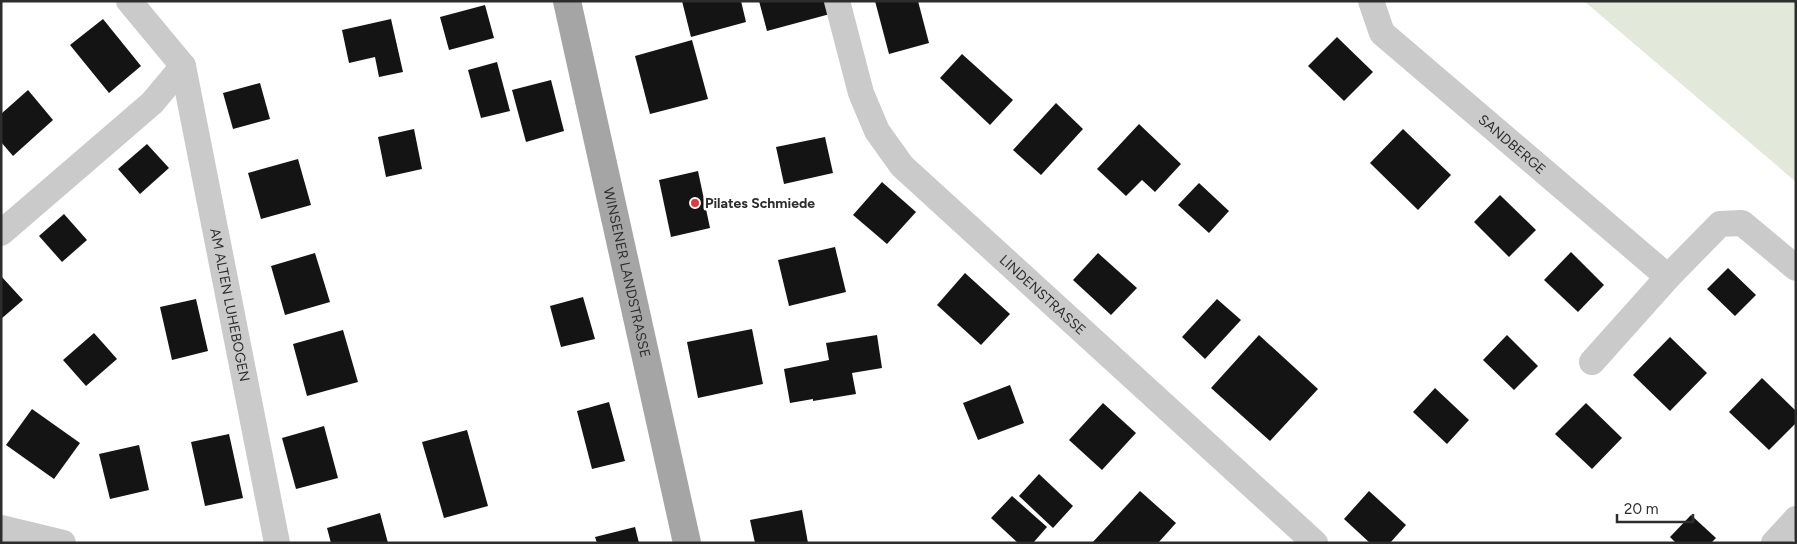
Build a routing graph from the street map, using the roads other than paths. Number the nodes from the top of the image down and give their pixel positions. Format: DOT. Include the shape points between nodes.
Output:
graph roads {
  1 [pos="129,1"];
  2 [pos="567,1"];
  3 [pos="837,1"];
  4 [pos="1371,1"];
  5 [pos="183,66"];
  6 [pos="1,233"];
  7 [pos="1796,268"];
  8 [pos="1668,277"];
  9 [pos="1592,362"];
  10 [pos="1796,519"];
  11 [pos="1,528"];
  12 [pos="63,543"];
  13 [pos="277,543"];
  14 [pos="687,543"];
  15 [pos="1315,543"];
  16 [pos="1774,543"];
  1 -- 5 [label="street, AM ALTEN LUHEBOGEN"];
  2 -- 14 [label="main road, WINSENER LANDSTRASSE"];
  3 -- 15 [label="street, LINDENSTRASSE" via="861,93 877,131 902,166"];
  4 -- 8 [label="street, SANDBERGE" via="1382,33"];
  5 -- 6 [label="street" via="152,103"];
  5 -- 13 [label="street, AM ALTEN LUHEBOGEN"];
  7 -- 8 [label="street" via="1742,223 1720,224"];
  8 -- 9 [label="street"];
  10 -- 16 [label="street"];
  11 -- 12 [label="street"];
}
